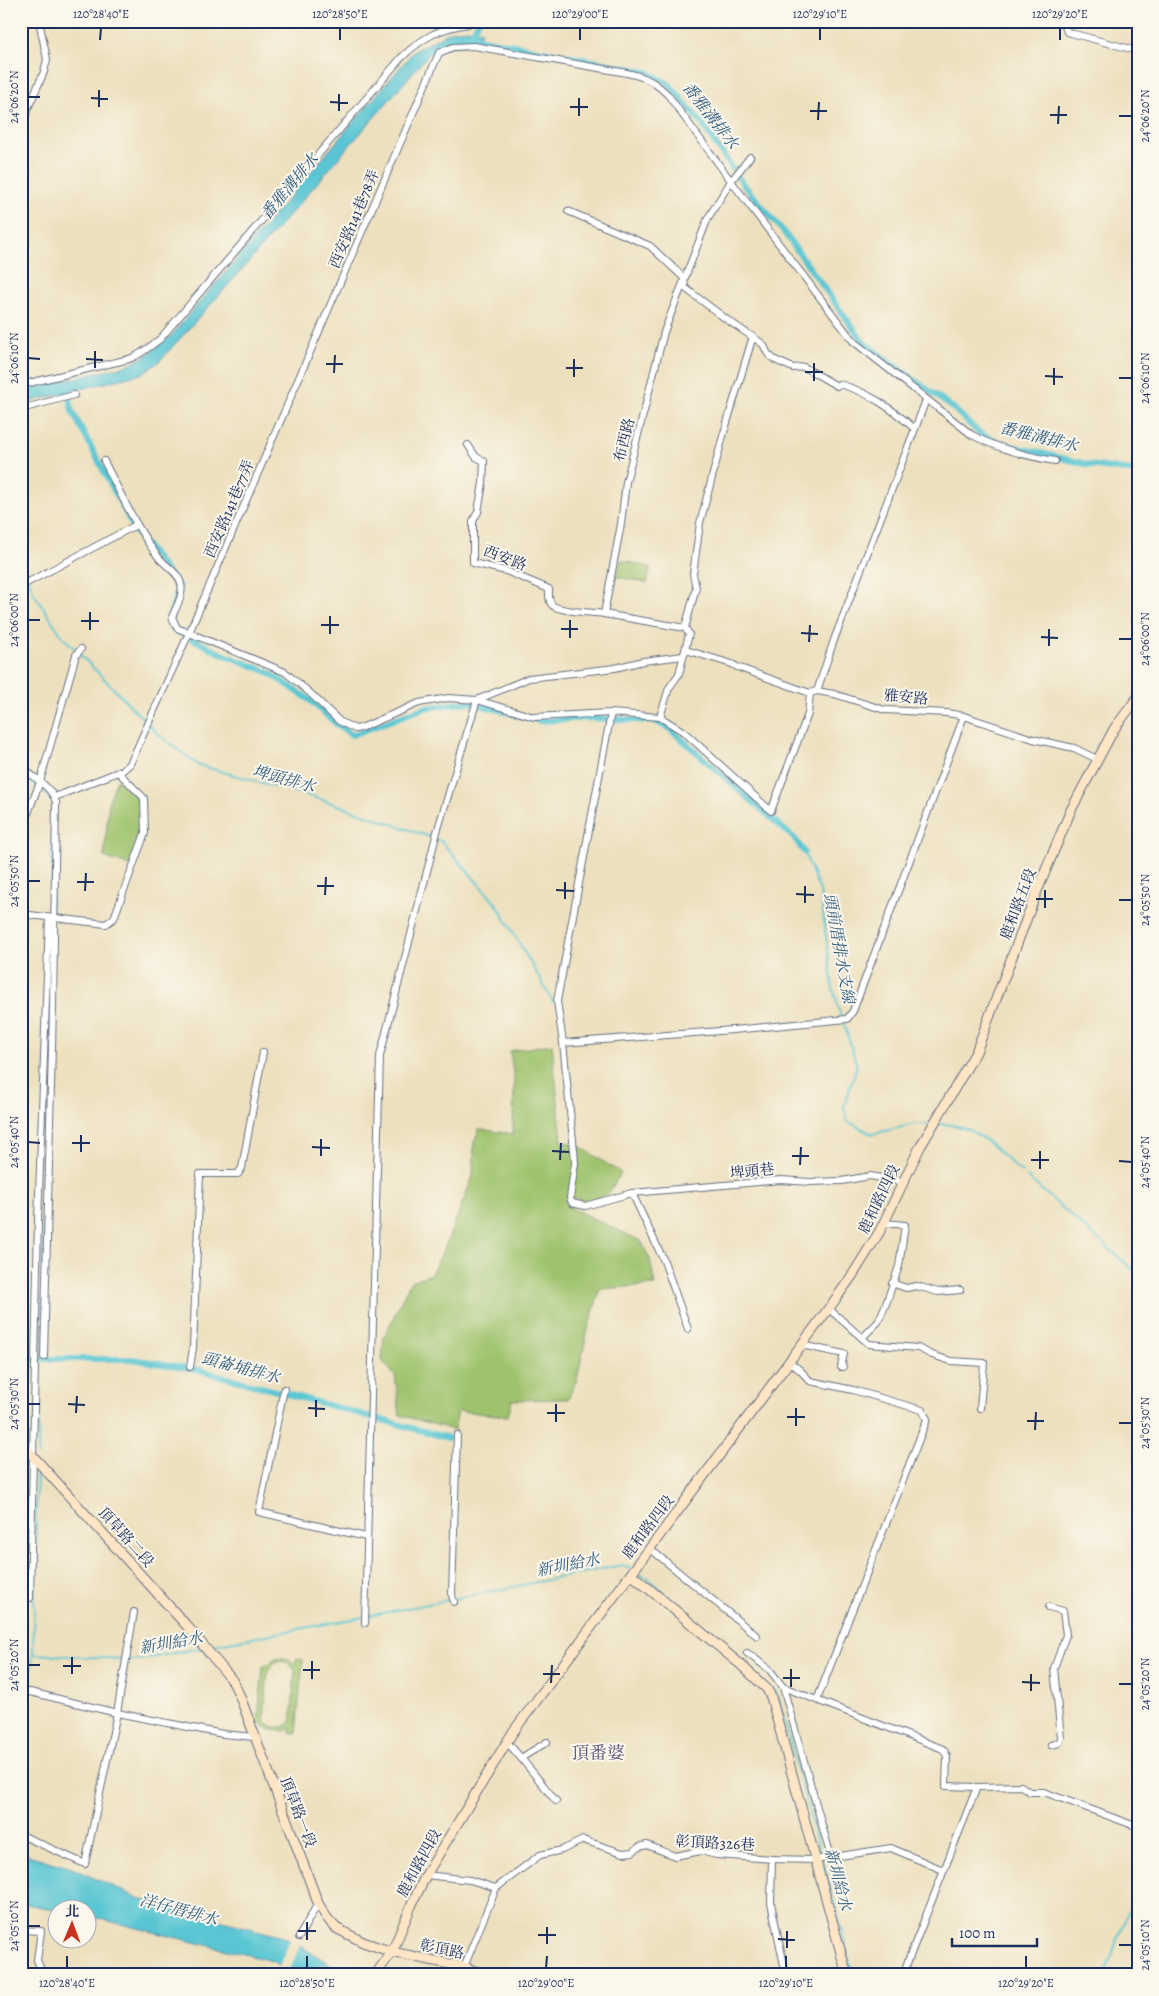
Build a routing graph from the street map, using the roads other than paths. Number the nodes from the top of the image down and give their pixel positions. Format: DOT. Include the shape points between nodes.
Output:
graph roads {
  1 [pos="39,21"];
  2 [pos="1063,21"];
  3 [pos="468,24"];
  4 [pos="1138,51"];
  5 [pos="21,137"];
  6 [pos="750,157"];
  7 [pos="732,180"];
  8 [pos="568,211"];
  9 [pos="684,278"];
  10 [pos="752,336"];
  11 [pos="21,386"];
  12 [pos="74,395"];
  13 [pos="292,395"];
  14 [pos="926,400"];
  15 [pos="21,409"];
  16 [pos="915,429"];
  17 [pos="468,445"];
  18 [pos="104,461"];
  19 [pos="1055,462"];
  20 [pos="134,527"];
  21 [pos="26,583"];
  22 [pos="604,614"];
  23 [pos="685,628"];
  24 [pos="189,634"];
  25 [pos="78,652"];
  26 [pos="684,653"];
  27 [pos="814,692"];
  28 [pos="1138,697"];
  29 [pos="477,700"];
  30 [pos="610,713"];
  31 [pos="964,716"];
  32 [pos="660,717"];
  33 [pos="1097,759"];
  34 [pos="21,767"];
  35 [pos="118,772"];
  36 [pos="40,782"];
  37 [pos="55,797"];
  38 [pos="21,831"];
  39 [pos="21,914"];
  40 [pos="51,918"];
  41 [pos="563,1042"];
  42 [pos="263,1052"];
  43 [pos="934,1123"];
  44 [pos="903,1182"];
  45 [pos="632,1193"];
  46 [pos="884,1223"];
  47 [pos="892,1283"];
  48 [pos="960,1290"];
  49 [pos="829,1308"];
  50 [pos="688,1329"];
  51 [pos="862,1338"];
  52 [pos="801,1344"];
  53 [pos="44,1356"];
  54 [pos="788,1362"];
  55 [pos="190,1367"];
  56 [pos="843,1367"];
  57 [pos="283,1392"];
  58 [pos="980,1408"];
  59 [pos="457,1435"];
  60 [pos="21,1443"];
  61 [pos="34,1456"];
  62 [pos="366,1537"];
  63 [pos="649,1548"];
  64 [pos="631,1574"];
  65 [pos="30,1598"];
  66 [pos="454,1602"];
  67 [pos="1049,1607"];
  68 [pos="134,1612"];
  69 [pos="365,1623"];
  70 [pos="757,1636"];
  71 [pos="209,1651"];
  72 [pos="747,1652"];
  73 [pos="783,1686"];
  74 [pos="21,1693"];
  75 [pos="817,1700"];
  76 [pos="117,1713"];
  77 [pos="254,1737"];
  78 [pos="507,1742"];
  79 [pos="547,1742"];
  80 [pos="1051,1745"];
  81 [pos="521,1758"];
  82 [pos="977,1787"];
  83 [pos="556,1801"];
  84 [pos="1138,1826"];
  85 [pos="21,1835"];
  86 [pos="772,1859"];
  87 [pos="823,1859"];
  88 [pos="943,1870"];
  89 [pos="426,1875"];
  90 [pos="496,1888"];
  91 [pos="318,1903"];
  92 [pos="21,1930"];
  93 [pos="299,1937"];
  94 [pos="392,1952"];
  95 [pos="464,1967"];
  96 [pos="43,1975"];
  97 [pos="375,1975"];
  98 [pos="485,1975"];
  99 [pos="786,1975"];
  100 [pos="847,1975"];
  101 [pos="914,1975"];
  1 -- 5 [label="street" via="46,66 27,110"];
  2 -- 4 [label="street" via="1067,32"];
  3 -- 11 [label="street" via="443,28 400,58 160,339 140,355 129,359"];
  6 -- 7 [label="street, 布西路"];
  7 -- 9 [label="street, 布西路" via="708,218"];
  7 -- 13 [label="street, 西安路141巷78弄" via="668,95 645,77 474,46 439,53"];
  7 -- 14 [label="street" via="853,341"];
  8 -- 9 [label="street" via="650,246"];
  9 -- 10 [label="street" via="685,288"];
  9 -- 22 [label="street, 布西路" via="664,332 626,482"];
  10 -- 16 [label="street" via="775,360 793,368 804,367 837,386 860,391 886,404"];
  10 -- 23 [label="street" via="700,522 693,574 696,588"];
  12 -- 15 [label="street"];
  13 -- 24 [label="street, 西安路141巷77弄"];
  14 -- 16 [label="street"];
  14 -- 19 [label="street" via="989,444"];
  16 -- 27 [label="street"];
  17 -- 22 [label="street, 西安路" via="476,457 484,461 484,483 473,521 473,563 506,571 549,589 552,605"];
  18 -- 20 [label="street"];
  20 -- 21 [label="street"];
  20 -- 24 [label="street" via="179,578 182,587 172,617 177,628"];
  22 -- 23 [label="street"];
  23 -- 26 [label="street" via="688,634"];
  24 -- 29 [label="street" via="285,672 339,721 355,729 419,703 448,698"];
  24 -- 35 [label="street, 西安路141巷77弄" via="130,764"];
  25 -- 36 [label="street"];
  26 -- 27 [label="street, 雅安路" via="732,664"];
  26 -- 29 [label="street, 雅安路" via="616,668 530,678"];
  26 -- 32 [label="street" via="679,674 669,688"];
  27 -- 31 [label="street, 雅安路" via="885,710 947,712"];
  27 -- 32 [label="street" via="771,811 684,732"];
  28 -- 33 [label="main road, 鹿和路五段"];
  29 -- 30 [label="street" via="534,717"];
  29 -- 62 [label="street" via="437,832 380,1056"];
  30 -- 32 [label="street"];
  30 -- 41 [label="street" via="557,1000"];
  31 -- 33 [label="street, 雅安路" via="1033,739 1074,748"];
  31 -- 41 [label="street" via="853,1011 847,1019"];
  33 -- 43 [label="main road, 鹿和路五段" via="1036,891 976,1052"];
  34 -- 36 [label="street"];
  35 -- 37 [label="street"];
  35 -- 40 [label="street" via="144,798 145,833 114,918 106,924"];
  36 -- 37 [label="street"];
  36 -- 38 [label="street"];
  37 -- 40 [label="street"];
  39 -- 40 [label="street"];
  40 -- 53 [label="street"];
  40 -- 61 [label="street" via="40,1172"];
  41 -- 45 [label="street, 埤頭巷" via="575,1163 572,1203 585,1206"];
  42 -- 55 [label="street" via="242,1168 238,1174 200,1174"];
  43 -- 44 [label="main road, 鹿和路四段"];
  44 -- 45 [label="street, 埤頭巷" via="870,1176 842,1181 782,1180"];
  44 -- 46 [label="main road, 鹿和路四段"];
  45 -- 50 [label="street" via="664,1261"];
  46 -- 47 [label="street" via="905,1225 899,1266"];
  46 -- 49 [label="main road, 鹿和路四段"];
  47 -- 48 [label="street" via="938,1292"];
  47 -- 51 [label="street" via="878,1322"];
  49 -- 51 [label="street"];
  49 -- 52 [label="main road, 鹿和路四段"];
  51 -- 58 [label="street" via="869,1344 918,1348 951,1361 984,1363"];
  52 -- 54 [label="main road, 鹿和路四段"];
  52 -- 56 [label="street" via="844,1354"];
  54 -- 63 [label="main road, 鹿和路四段"];
  54 -- 75 [label="street" via="810,1381 922,1410 927,1419"];
  57 -- 62 [label="street" via="259,1512"];
  59 -- 66 [label="street"];
  60 -- 61 [label="main road, 頂草路二段"];
  61 -- 65 [label="street"];
  61 -- 71 [label="main road, 頂草路二段"];
  62 -- 69 [label="street"];
  63 -- 64 [label="main road, 鹿和路四段"];
  63 -- 70 [label="street"];
  64 -- 78 [label="main road, 鹿和路四段"];
  64 -- 87 [label="main road" via="767,1689"];
  67 -- 80 [label="street" via="1062,1611 1066,1635 1054,1668 1061,1738 1059,1743"];
  68 -- 76 [label="street"];
  71 -- 77 [label="main road, 頂草路一段" via="236,1687"];
  72 -- 73 [label="street" via="769,1669"];
  73 -- 75 [label="street"];
  73 -- 87 [label="street"];
  74 -- 76 [label="street" via="30,1692"];
  75 -- 82 [label="street" via="943,1749 947,1756 946,1786"];
  76 -- 77 [label="street"];
  76 -- 85 [label="street" via="85,1864"];
  77 -- 91 [label="main road, 頂草路一段"];
  78 -- 81 [label="street"];
  78 -- 89 [label="main road, 鹿和路四段"];
  79 -- 81 [label="street"];
  81 -- 83 [label="street"];
  82 -- 84 [label="street" via="1021,1786 1030,1792 1044,1792"];
  82 -- 88 [label="street"];
  86 -- 87 [label="street, 彰頂路326巷"];
  86 -- 90 [label="street, 彰頂路326巷" via="701,1851 675,1856 647,1845 623,1853 583,1840 562,1850 540,1855"];
  86 -- 99 [label="street" via="771,1903"];
  87 -- 88 [label="street, 彰頂路326巷" via="891,1848"];
  87 -- 100 [label="main road"];
  88 -- 101 [label="street" via="906,1966"];
  89 -- 90 [label="street" via="470,1880"];
  89 -- 94 [label="main road, 鹿和路四段"];
  90 -- 95 [label="street"];
  91 -- 93 [label="street"];
  91 -- 94 [label="main road, 頂草路一段" via="336,1928"];
  92 -- 96 [label="street" via="41,1931 36,1960"];
  94 -- 95 [label="main road, 彰頂路"];
  94 -- 97 [label="main road, 鹿和路四段"];
  95 -- 98 [label="main road, 彰頂路"];
}
